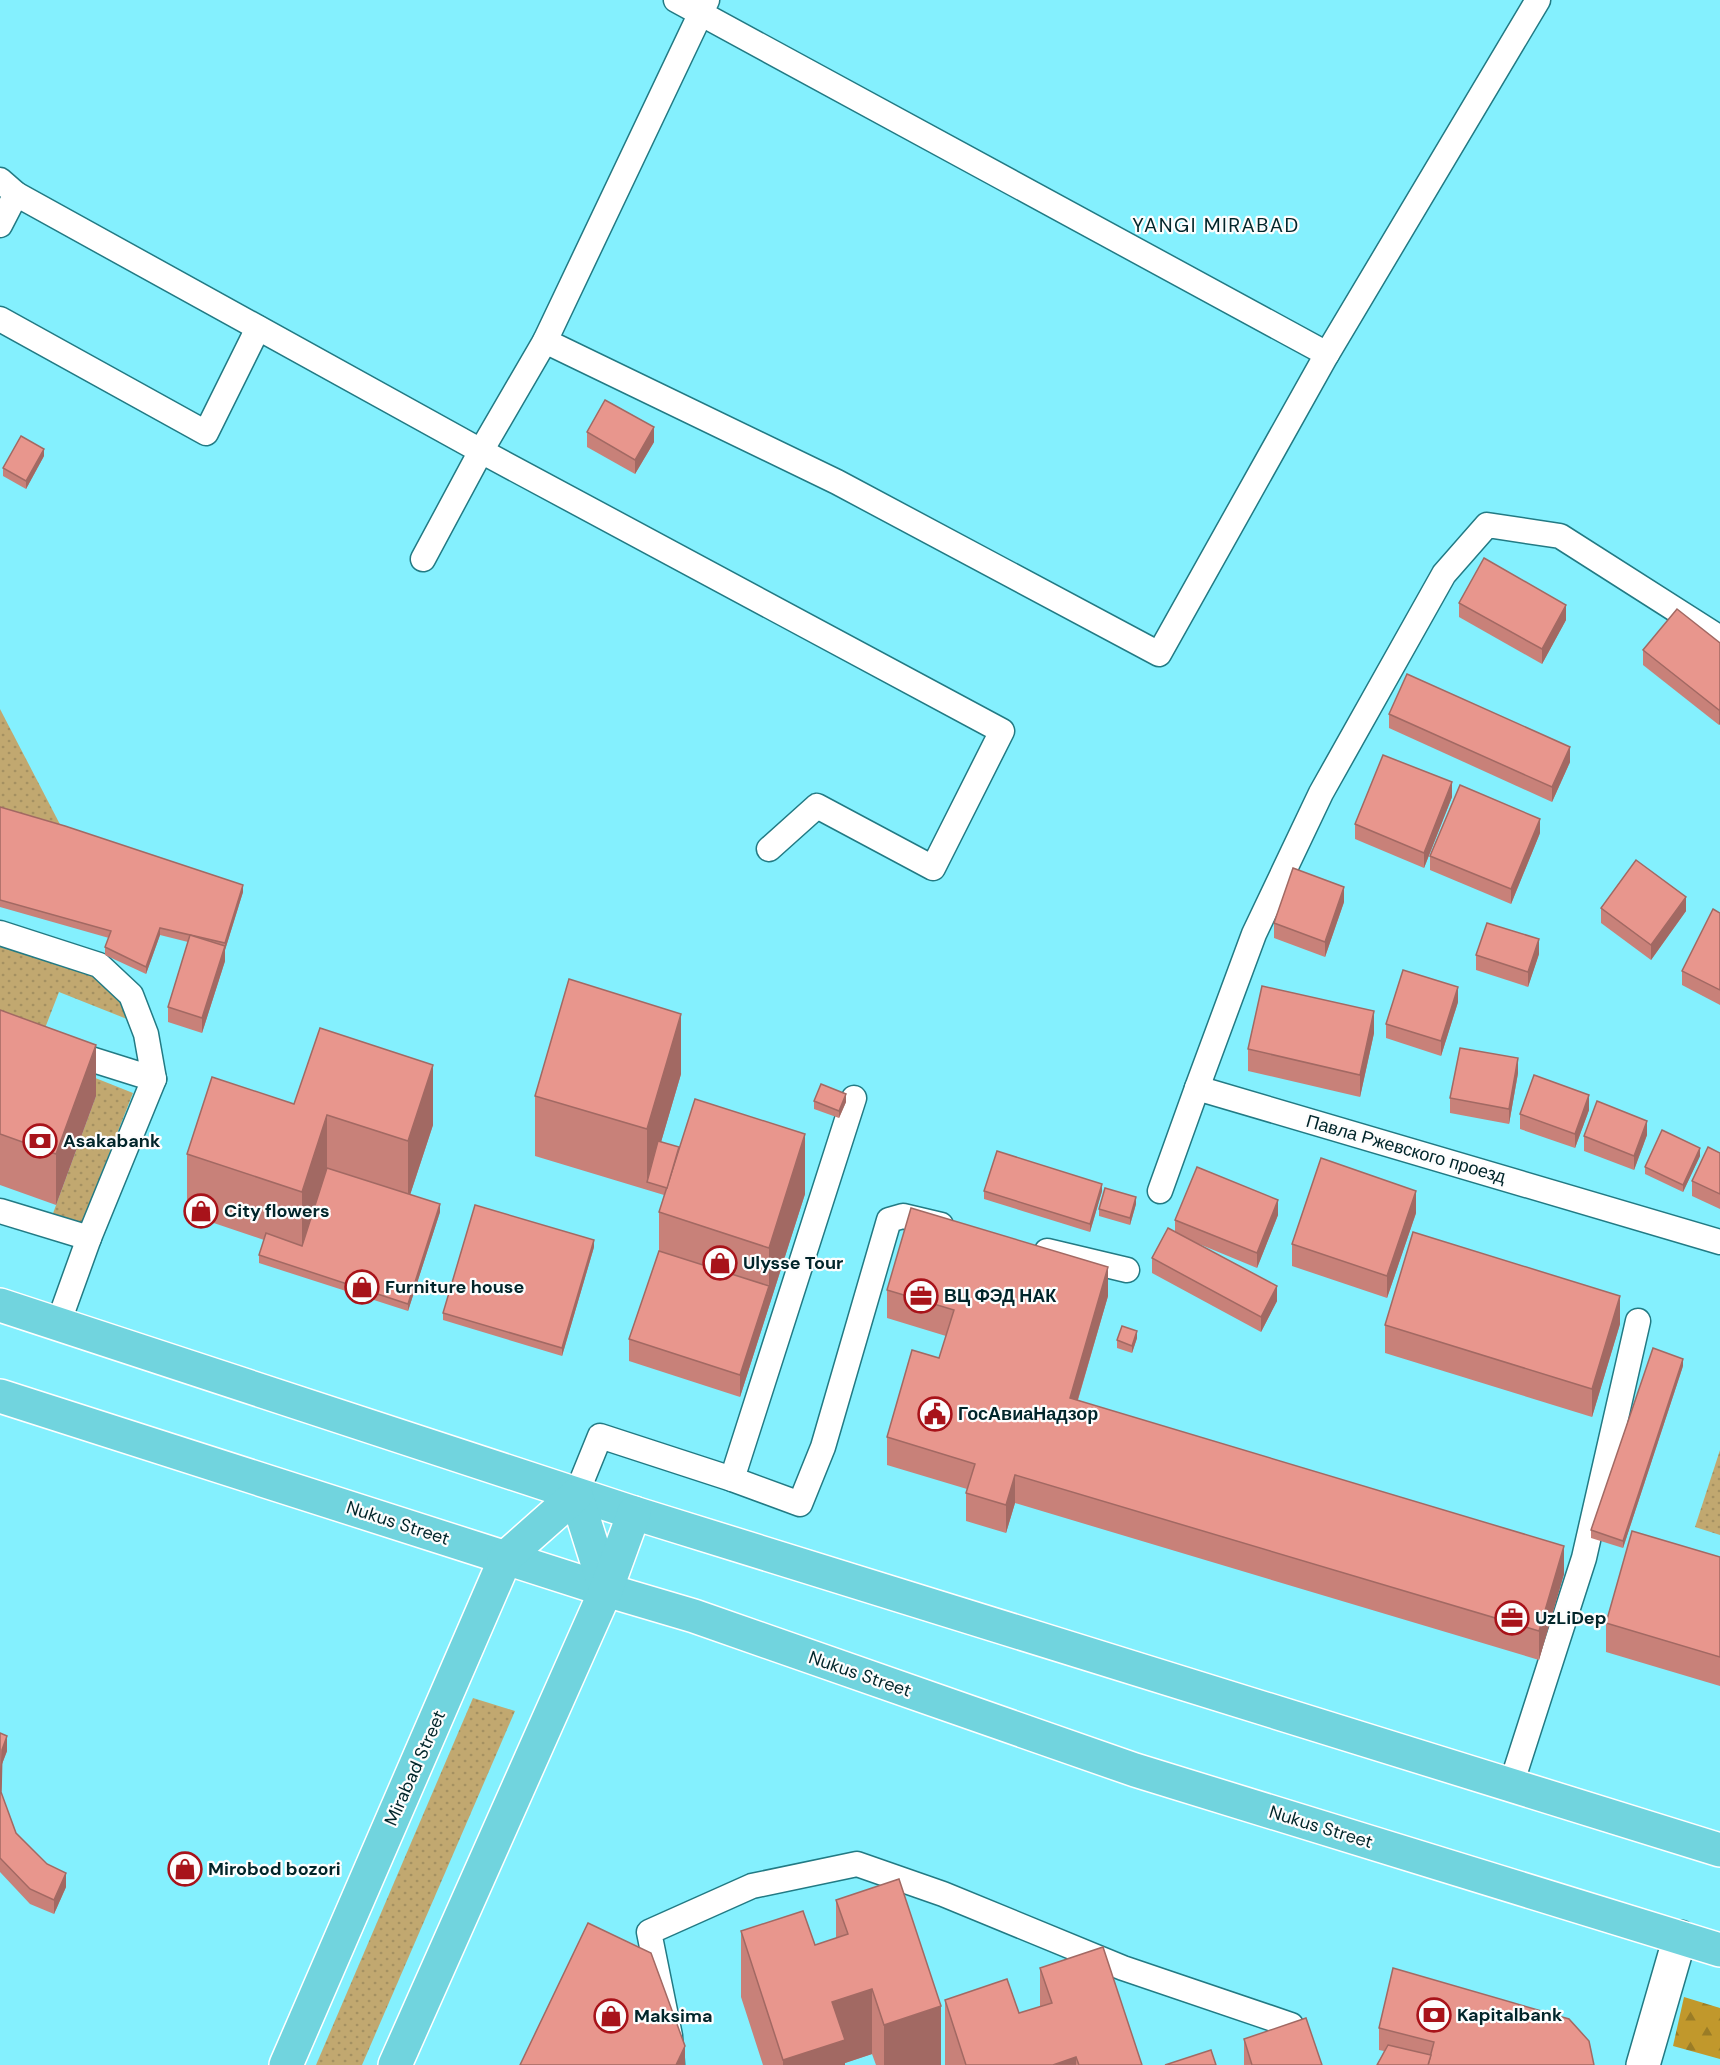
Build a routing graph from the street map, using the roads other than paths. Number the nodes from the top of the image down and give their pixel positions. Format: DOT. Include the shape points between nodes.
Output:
graph roads {
  1 [pos="676,0"];
  2 [pos="1538,0"];
  3 [pos="704,7"];
  4 [pos="8,187"];
  5 [pos="0,225"];
  6 [pos="0,319"];
  7 [pos="258,328"];
  8 [pos="545,341"];
  9 [pos="1327,354"];
  10 [pos="480,451"];
  11 [pos="423,559"];
  12 [pos="1720,638"];
  13 [pos="769,849"];
  14 [pos="0,933"];
  15 [pos="57,1049"];
  16 [pos="154,1079"];
  17 [pos="1197,1088"];
  18 [pos="854,1098"];
  19 [pos="1160,1191"];
  20 [pos="0,1211"];
  21 [pos="959,1229"];
  22 [pos="89,1238"];
  23 [pos="1720,1242"];
  24 [pos="1026,1246"];
  25 [pos="1127,1270"];
  26 [pos="0,1305"];
  27 [pos="1638,1321"];
  28 [pos="58,1324"];
  29 [pos="0,1396"];
  30 [pos="732,1479"];
  31 [pos="576,1495"];
  32 [pos="634,1513"];
  33 [pos="506,1557"];
  34 [pos="606,1590"];
  35 [pos="1511,1785"];
  36 [pos="1720,1850"];
  37 [pos="1680,1937"];
  38 [pos="1720,1950"];
  39 [pos="1291,2025"];
  40 [pos="286,2065"];
  41 [pos="394,2065"];
  42 [pos="672,2065"];
  43 [pos="1643,2065"];
  1 -- 3 [label="lane"];
  2 -- 9 [label="lane"];
  3 -- 8 [label="lane"];
  3 -- 9 [label="lane"];
  4 -- 5 [label="lane"];
  4 -- 7 [label="lane"];
  6 -- 7 [label="lane" via="207,433"];
  7 -- 10 [label="lane"];
  8 -- 9 [label="lane" via="837,482 1159,654"];
  8 -- 10 [label="lane"];
  10 -- 11 [label="lane"];
  10 -- 13 [label="lane" via="1002,731 933,868 817,807"];
  12 -- 17 [label="lane" via="1560,536 1487,525 1444,574 1321,794 1254,934"];
  14 -- 16 [label="lane" via="99,965 131,995 146,1034"];
  15 -- 16 [label="lane"];
  16 -- 22 [label="lane"];
  17 -- 19 [label="lane"];
  17 -- 23 [label="lane, Павла Ржевского проезд"];
  18 -- 30 [label="lane"];
  20 -- 22 [label="lane"];
  21 -- 30 [label="lane" via="903,1216 889,1220 823,1446 800,1504"];
  22 -- 28 [label="lane"];
  24 -- 25 [label="lane"];
  26 -- 28 [label="main road"];
  27 -- 35 [label="lane"];
  28 -- 31 [label="main road"];
  29 -- 33 [label="main road, Nukus Street"];
  30 -- 31 [label="lane" via="600,1436"];
  31 -- 32 [label="main road"];
  31 -- 33 [label="main road, Mirabad Street"];
  31 -- 34 [label="main road"];
  32 -- 34 [label="main road"];
  32 -- 35 [label="main road"];
  33 -- 34 [label="main road, Nukus Street"];
  33 -- 40 [label="main road, Mirabad Street"];
  34 -- 37 [label="main road, Nukus Street" via="694,1616 1135,1770"];
  34 -- 41 [label="main road"];
  35 -- 36 [label="main road"];
  37 -- 38 [label="main road, Nukus Street"];
  37 -- 43 [label="street"];
  39 -- 42 [label="lane" via="1123,1968 943,1894 857,1864 752,1886 649,1932"];
}
